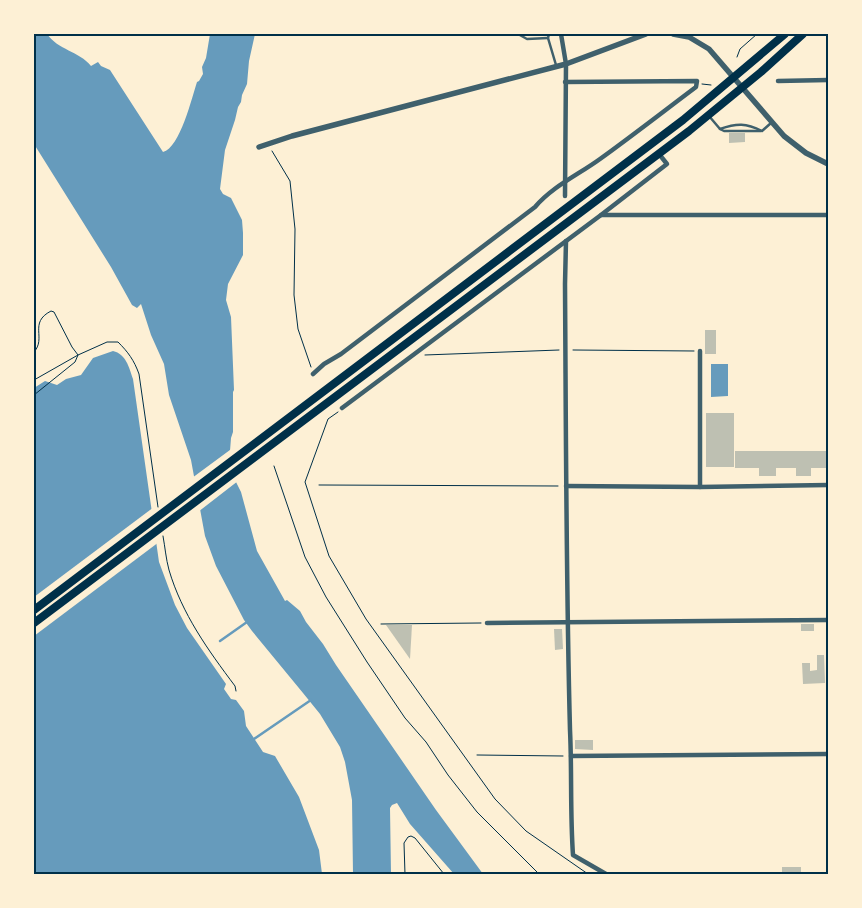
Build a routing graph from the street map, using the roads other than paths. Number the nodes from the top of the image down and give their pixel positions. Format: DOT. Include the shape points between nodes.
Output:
graph roads {
  1 [pos="518,34"];
  2 [pos="549,34"];
  3 [pos="561,34"];
  4 [pos="646,34"];
  5 [pos="672,34"];
  6 [pos="785,34"];
  7 [pos="803,34"];
  8 [pos="548,38"];
  9 [pos="566,64"];
  10 [pos="557,66"];
  11 [pos="734,78"];
  12 [pos="828,80"];
  13 [pos="778,81"];
  14 [pos="565,82"];
  15 [pos="743,88"];
  16 [pos="709,116"];
  17 [pos="772,122"];
  18 [pos="720,129"];
  19 [pos="762,131"];
  20 [pos="259,146"];
  21 [pos="658,154"];
  22 [pos="828,164"];
  23 [pos="564,181"];
  24 [pos="565,196"];
  25 [pos="601,215"];
  26 [pos="828,215"];
  27 [pos="566,241"];
  28 [pos="700,351"];
  29 [pos="313,374"];
  30 [pos="342,408"];
  31 [pos="828,485"];
  32 [pos="566,486"];
  33 [pos="700,487"];
  34 [pos="34,610"];
  35 [pos="828,620"];
  36 [pos="567,622"];
  37 [pos="34,623"];
  38 [pos="487,624"];
  39 [pos="828,754"];
  40 [pos="571,756"];
  41 [pos="606,874"];
  1 -- 8 [label="lane" via="527,39"];
  2 -- 8 [label="lane"];
  3 -- 9 [label="street"];
  4 -- 9 [label="street"];
  5 -- 11 [label="street" via="689,38 709,49"];
  6 -- 11 [label="highway"];
  7 -- 15 [label="highway"];
  8 -- 10 [label="lane"];
  9 -- 10 [label="street"];
  9 -- 14 [label="street"];
  10 -- 20 [label="street"];
  11 -- 15 [label="street"];
  11 -- 34 [label="highway" via="683,120"];
  12 -- 13 [label="street"];
  14 -- 23 [label="street"];
  14 -- 23 [label="street" via="697,81 696,87 600,159"];
  15 -- 16 [label="highway"];
  15 -- 17 [label="street"];
  16 -- 18 [label="lane"];
  16 -- 21 [label="highway"];
  17 -- 19 [label="lane"];
  17 -- 22 [label="street" via="797,147"];
  18 -- 19 [label="lane"];
  18 -- 19 [label="lane" via="734,124 749,125"];
  21 -- 25 [label="street" via="667,164"];
  21 -- 37 [label="highway"];
  23 -- 24 [label="street"];
  23 -- 29 [label="street" via="535,207"];
  25 -- 26 [label="street"];
  25 -- 27 [label="street"];
  27 -- 30 [label="street"];
  27 -- 32 [label="street"];
  28 -- 33 [label="street"];
  31 -- 33 [label="street"];
  32 -- 33 [label="street"];
  32 -- 36 [label="street"];
  35 -- 36 [label="street"];
  36 -- 38 [label="street"];
  36 -- 40 [label="street"];
  39 -- 40 [label="street"];
  40 -- 41 [label="street" via="573,855"];
}
